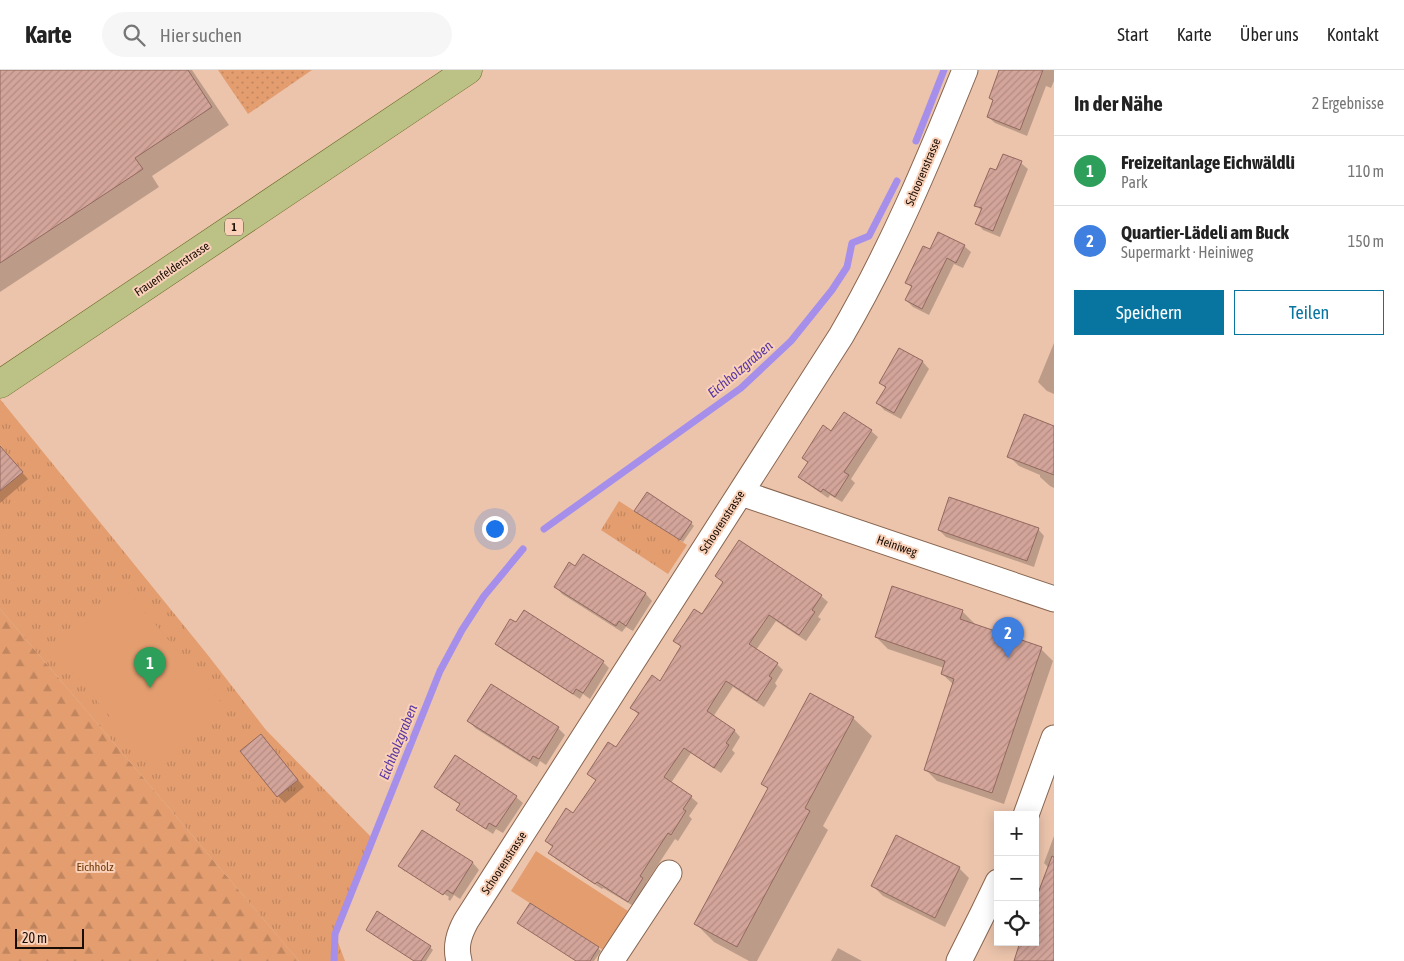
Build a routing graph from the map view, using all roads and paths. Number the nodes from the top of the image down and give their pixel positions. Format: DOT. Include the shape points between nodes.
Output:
graph roads {
  1 [pos="468,70"];
  2 [pos="965,70"];
  3 [pos="0,384"];
  4 [pos="741,493"];
  5 [pos="1054,599"];
  6 [pos="1054,738"];
  7 [pos="1027,811"];
  8 [pos="669,873"];
  9 [pos="994,891"];
  10 [pos="459,961"];
  11 [pos="611,961"];
  12 [pos="959,961"];
  1 -- 3 [label="main road, Frauenfelderstrasse / 1"];
  2 -- 4 [label="street, Schoorenstrasse" via="915,193 865,295"];
  4 -- 5 [label="street, Heiniweg"];
  4 -- 10 [label="street, Schoorenstrasse" via="466,921 458,940"];
  6 -- 7 [label="street"];
  8 -- 11 [label="street"];
  9 -- 12 [label="street"];
}
